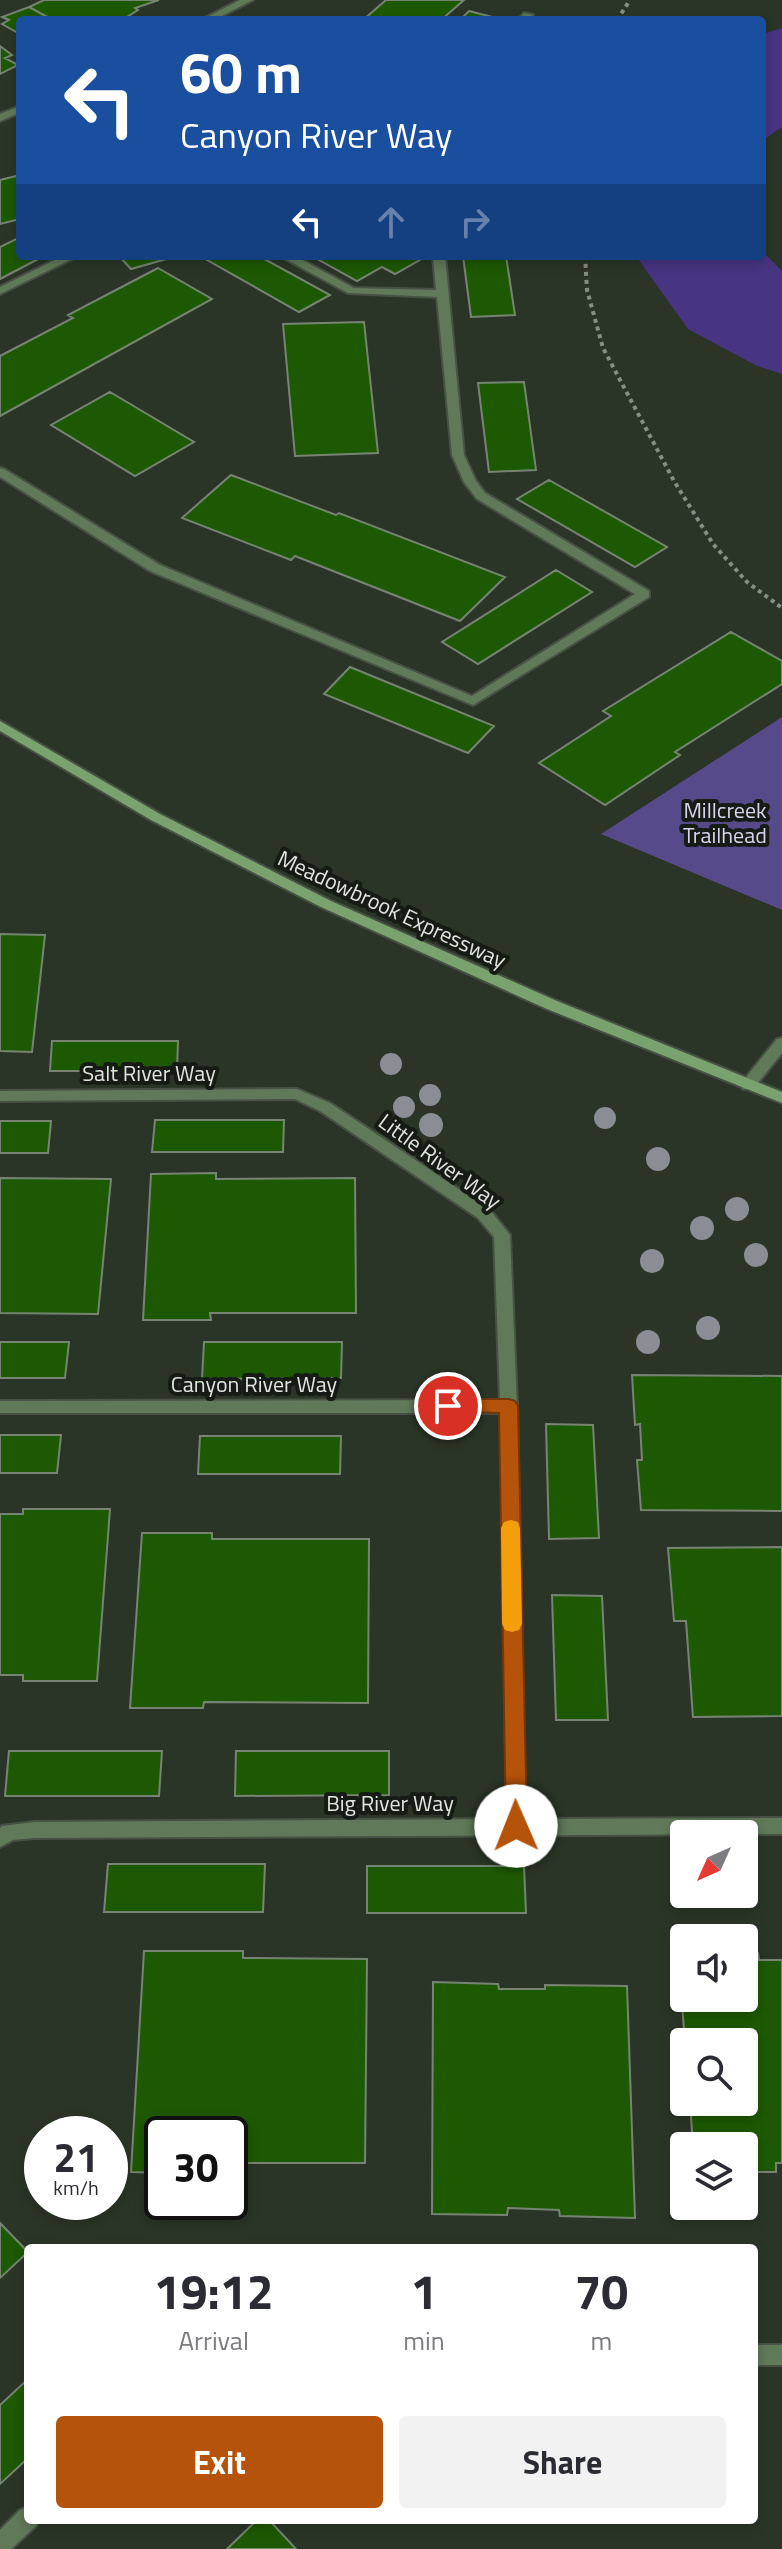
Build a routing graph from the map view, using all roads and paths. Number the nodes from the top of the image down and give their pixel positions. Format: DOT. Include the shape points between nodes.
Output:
graph roads {
  1 [pos="248,0"];
  2 [pos="214,16"];
  3 [pos="64,260"];
  4 [pos="294,260"];
  5 [pos="439,260"];
  6 [pos="585,260"];
  7 [pos="0,291"];
  8 [pos="441,294"];
  9 [pos="0,472"];
  10 [pos="782,608"];
  11 [pos="0,725"];
  12 [pos="782,1043"];
  13 [pos="748,1085"];
  14 [pos="297,1094"];
  15 [pos="0,1096"];
  16 [pos="782,1098"];
  17 [pos="509,1406"];
  18 [pos="0,1407"];
  19 [pos="516,1826"];
  20 [pos="782,1826"];
  21 [pos="0,1839"];
  22 [pos="758,2355"];
  23 [pos="782,2355"];
  24 [pos="24,2522"];
  25 [pos="0,2545"];
  1 -- 2 [label="street"];
  3 -- 7 [label="street"];
  4 -- 8 [label="street" via="352,291"];
  5 -- 8 [label="street"];
  6 -- 10 [label="path" via="587,290 603,348 674,481 713,544 747,582"];
  8 -- 9 [label="street" via="458,455 470,482 481,496 644,594 473,701 155,568"];
  11 -- 13 [label="main road, Meadowbrook Expressway" via="177,829 342,912 599,1027"];
  12 -- 13 [label="street"];
  13 -- 16 [label="main road, Meadowbrook Expressway"];
  14 -- 15 [label="street, Salt River Way"];
  14 -- 17 [label="street, Little River Way" via="325,1107 484,1214 502,1235"];
  17 -- 18 [label="street, Canyon River Way"];
  17 -- 19 [label="street, Little River Way"];
  19 -- 20 [label="street, Big River Way"];
  19 -- 21 [label="street, Big River Way" via="34,1830 9,1832"];
  22 -- 23 [label="street"];
  24 -- 25 [label="street"];
}
